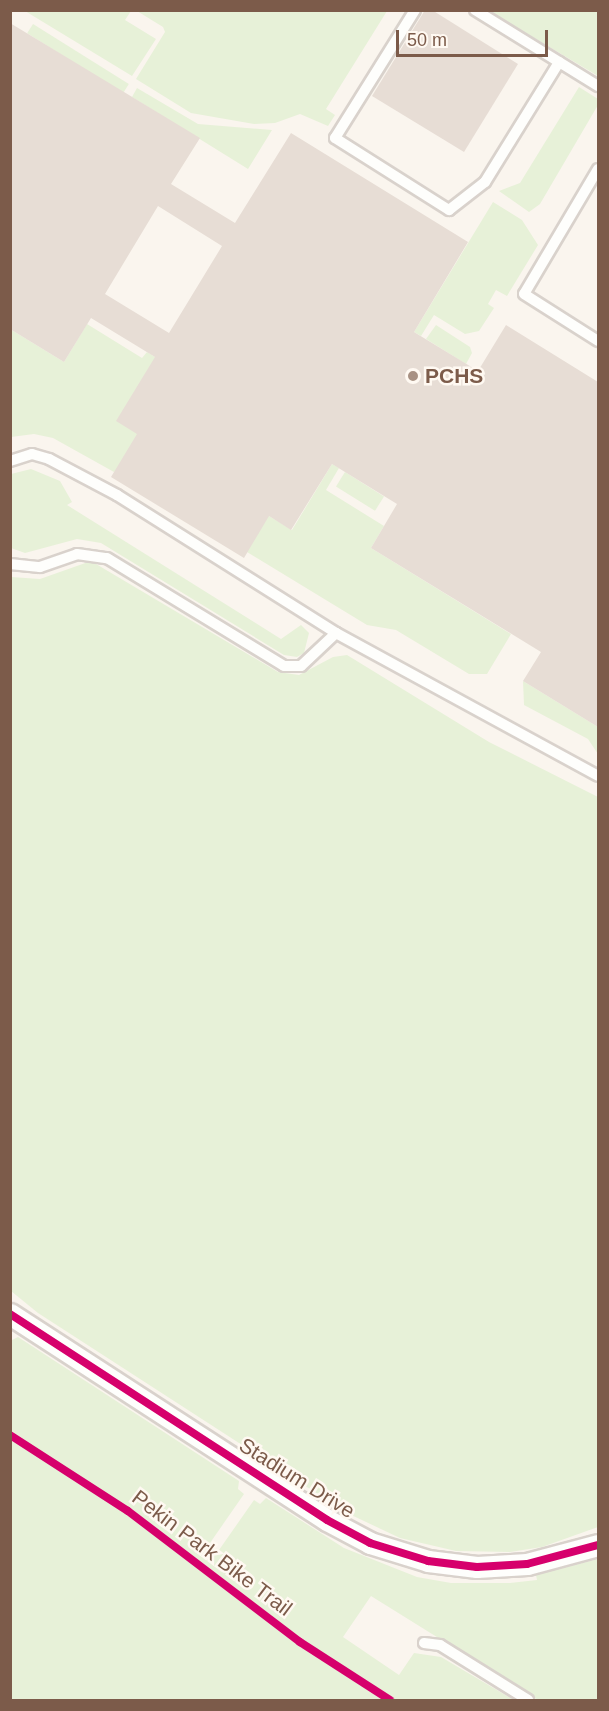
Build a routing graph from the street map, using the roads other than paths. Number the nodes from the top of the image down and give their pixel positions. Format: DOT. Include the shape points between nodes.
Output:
graph roads {
  1 [pos="415,10"];
  2 [pos="475,10"];
  3 [pos="560,62"];
  4 [pos="598,86"];
  5 [pos="598,169"];
  6 [pos="598,341"];
  7 [pos="10,461"];
  8 [pos="10,564"];
  9 [pos="336,633"];
  10 [pos="598,776"];
  11 [pos="10,1314"];
  12 [pos="598,1545"];
  13 [pos="424,1643"];
  14 [pos="528,1701"];
  1 -- 3 [label="lane" via="335,138 449,210 485,182"];
  2 -- 3 [label="lane"];
  3 -- 4 [label="lane"];
  5 -- 6 [label="lane" via="524,294"];
  7 -- 9 [label="lane" via="32,454 49,459 117,495"];
  8 -- 9 [label="lane" via="40,567 77,554 107,558 284,666 301,666"];
  9 -- 10 [label="lane"];
  11 -- 12 [label="street, Stadium Drive" via="318,1514 370,1543 428,1561 477,1567 526,1564"];
  13 -- 14 [label="lane" via="440,1645"];
}
